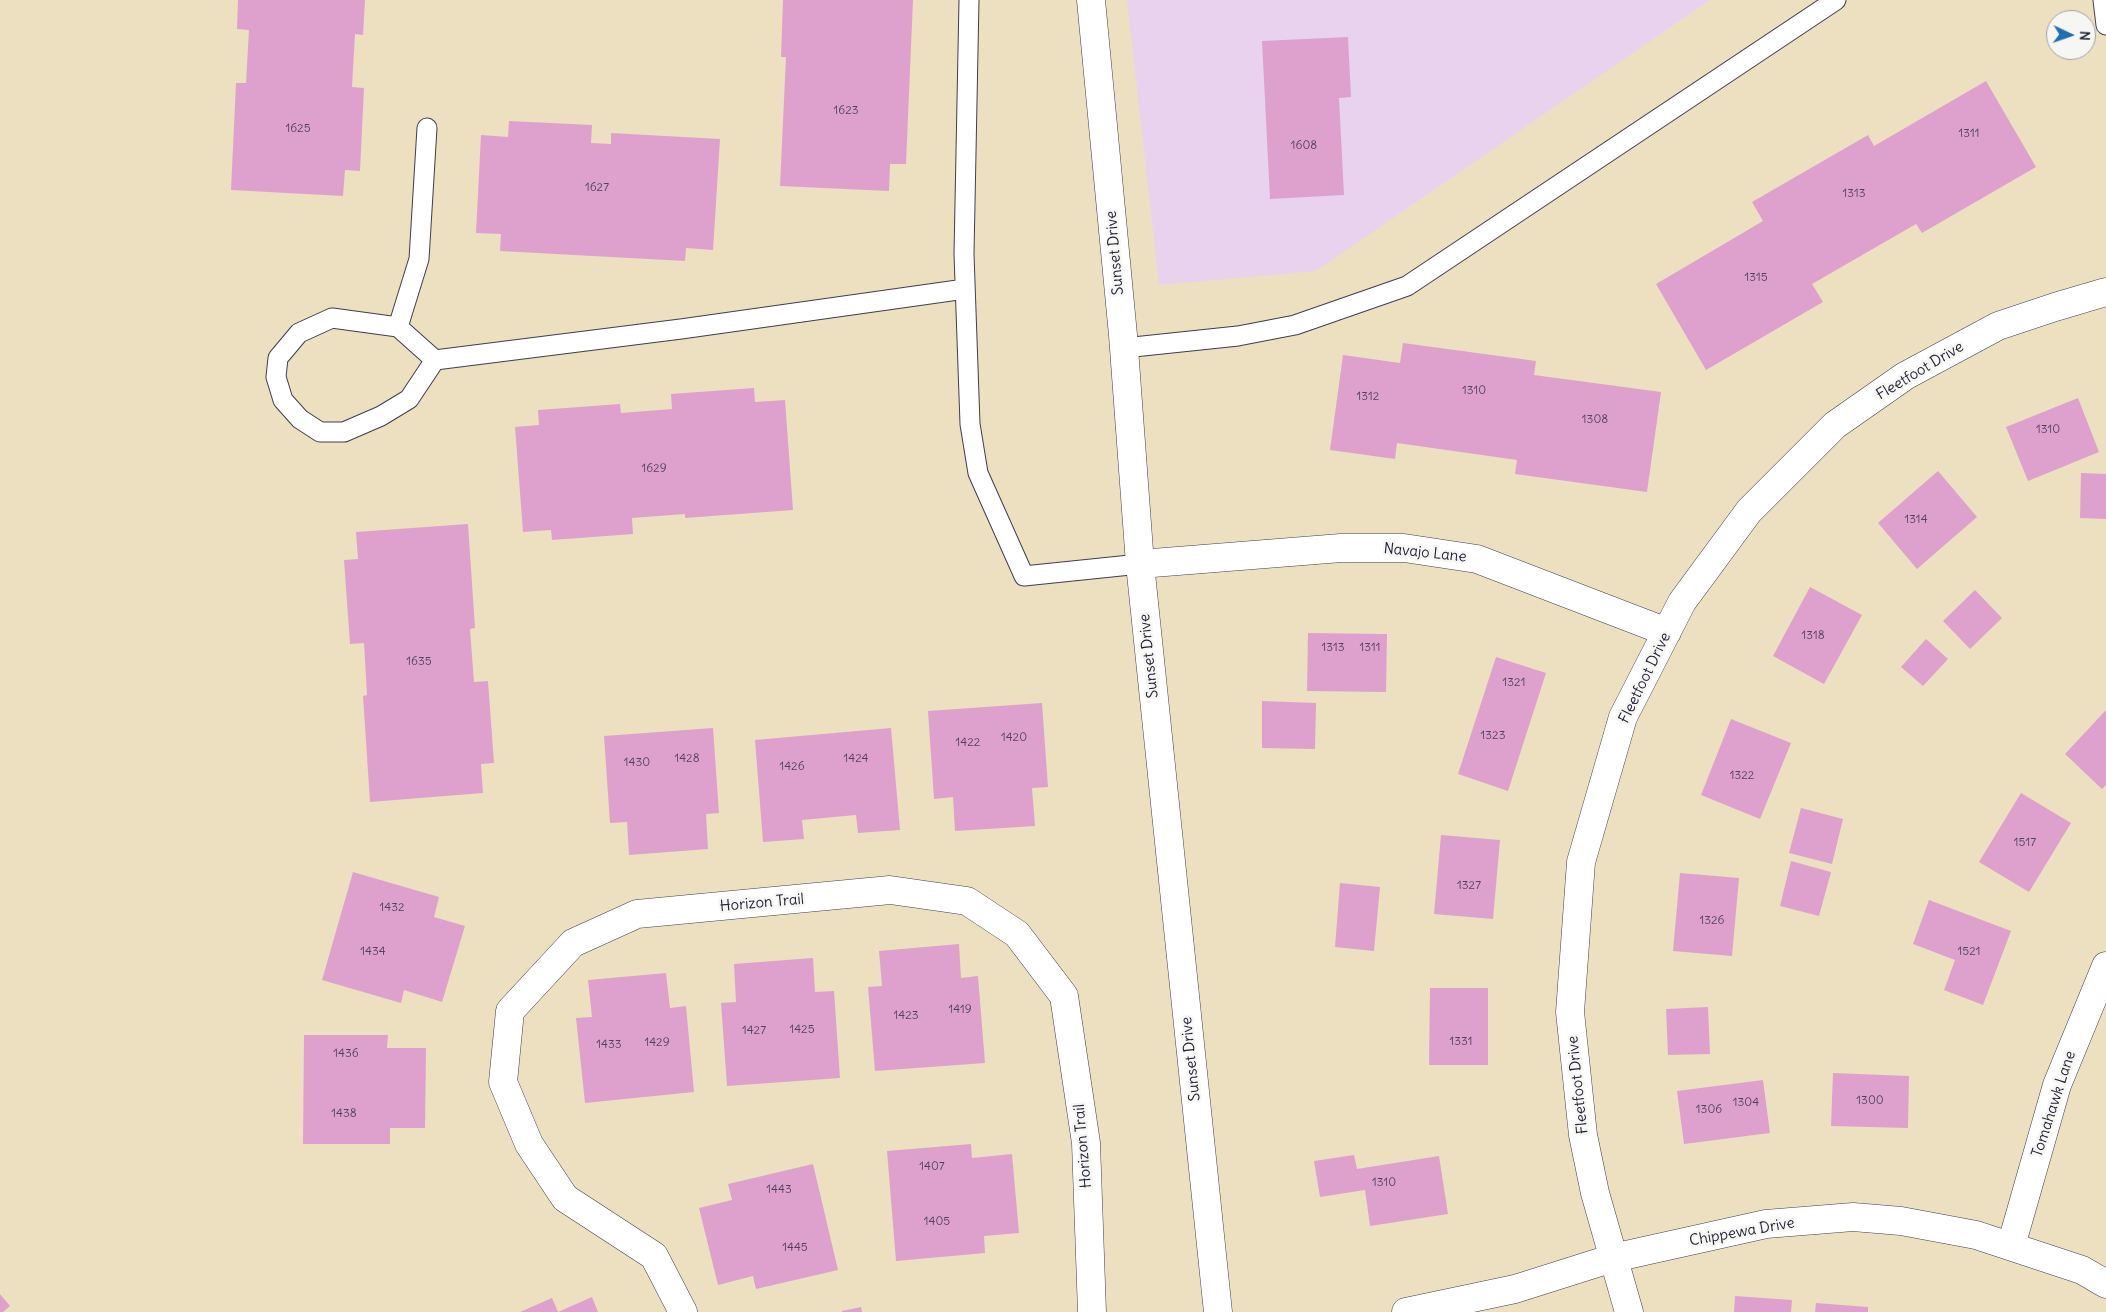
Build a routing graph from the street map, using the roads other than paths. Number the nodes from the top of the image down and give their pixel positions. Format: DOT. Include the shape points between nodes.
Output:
graph roads {
  1 [pos="968,0"];
  2 [pos="1091,0"];
  3 [pos="1836,0"];
  4 [pos="2103,0"];
  5 [pos="2106,25"];
  6 [pos="427,128"];
  7 [pos="966,290"];
  8 [pos="2106,292"];
  9 [pos="398,327"];
  10 [pos="1124,348"];
  11 [pos="435,360"];
  12 [pos="1140,564"];
  13 [pos="1667,632"];
  14 [pos="2106,966"];
  15 [pos="2011,1246"];
  16 [pos="1613,1258"];
  17 [pos="2106,1284"];
  18 [pos="683,1312"];
  19 [pos="1092,1312"];
  20 [pos="1218,1312"];
  21 [pos="1406,1312"];
  22 [pos="1629,1312"];
  1 -- 7 [label="lane"];
  2 -- 10 [label="street, Sunset Drive"];
  3 -- 10 [label="lane" via="1407,286 1295,325 1238,336"];
  4 -- 5 [label="lane"];
  6 -- 9 [label="lane" via="418,260"];
  7 -- 11 [label="lane"];
  7 -- 12 [label="lane" via="970,424 978,473 1024,576"];
  8 -- 13 [label="street, Fleetfoot Drive" via="1998,326 1905,376 1835,425 1749,511 1682,602"];
  9 -- 11 [label="lane"];
  9 -- 11 [label="lane" via="332,318 299,334 278,358 276,377 283,400 300,419 320,432 344,432 409,399"];
  10 -- 12 [label="street, Sunset Drive"];
  12 -- 13 [label="street, Navajo Lane" via="1341,548 1404,548 1478,559"];
  12 -- 20 [label="street, Sunset Drive"];
  13 -- 16 [label="street, Fleetfoot Drive" via="1623,717 1581,862 1578,885 1571,1021 1583,1135"];
  14 -- 15 [label="street, Tomahawk Lane" via="2057,1085"];
  15 -- 16 [label="street, Chippewa Drive" via="1938,1228 1853,1217 1766,1224"];
  15 -- 17 [label="street, Chippewa Drive" via="2082,1270"];
  16 -- 21 [label="street, Chippewa Drive" via="1515,1289"];
  16 -- 22 [label="street, Fleetfoot Drive"];
  18 -- 19 [label="street, Horizon Trail" via="654,1256 565,1198 529,1144 503,1082 510,1011 573,943 637,914 890,890 967,901 1018,934 1064,996 1086,1143"];
}
